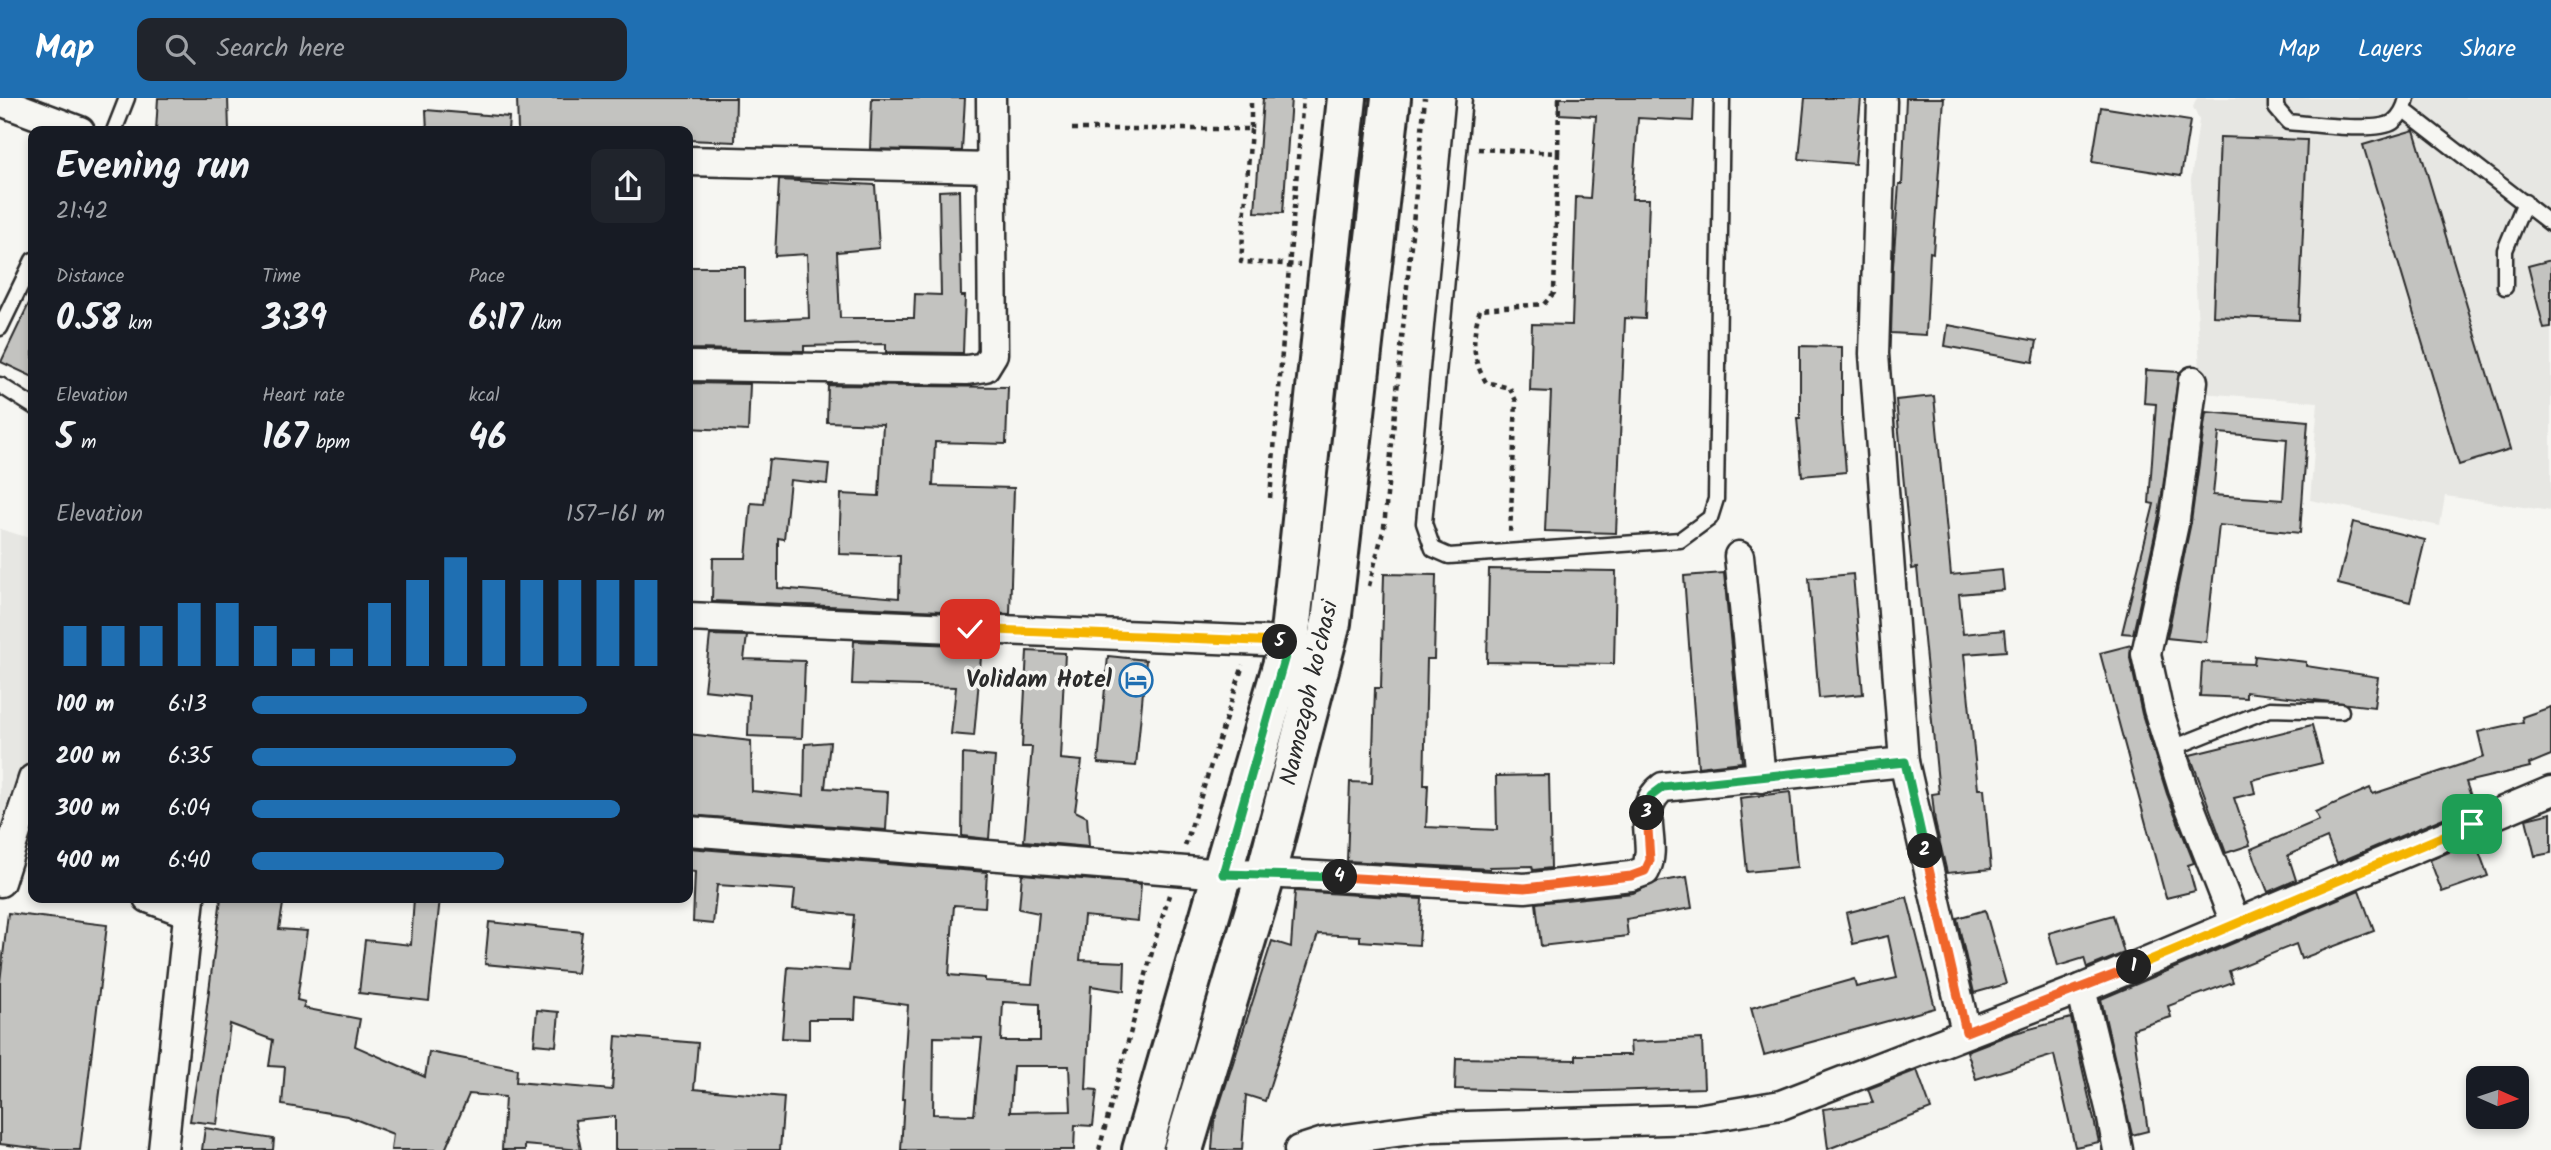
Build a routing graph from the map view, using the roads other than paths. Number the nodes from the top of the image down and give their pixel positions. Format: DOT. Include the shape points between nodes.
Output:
graph roads {
  1 [pos="127,98"];
  2 [pos="991,98"];
  3 [pos="1347,98"];
  4 [pos="1391,98"];
  5 [pos="1464,98"];
  6 [pos="1722,98"];
  7 [pos="2276,98"];
  8 [pos="1882,101"];
  9 [pos="0,102"];
  10 [pos="2405,104"];
  11 [pos="66,126"];
  12 [pos="116,126"];
  13 [pos="693,161"];
  14 [pos="991,168"];
  15 [pos="2525,202"];
  16 [pos="2551,224"];
  17 [pos="27,286"];
  18 [pos="2505,287"];
  19 [pos="0,328"];
  20 [pos="693,366"];
  21 [pos="2193,381"];
  22 [pos="0,385"];
  23 [pos="28,404"];
  24 [pos="1739,556"];
  25 [pos="693,617"];
  26 [pos="1289,642"];
  27 [pos="2341,711"];
  28 [pos="2170,749"];
  29 [pos="1905,762"];
  30 [pos="1761,778"];
  31 [pos="2551,791"];
  32 [pos="28,810"];
  33 [pos="693,831"];
  34 [pos="22,848"];
  35 [pos="1266,873"];
  36 [pos="1223,874"];
  37 [pos="0,882"];
  38 [pos="189,906"];
  39 [pos="2236,925"];
  40 [pos="2081,989"];
  41 [pos="1966,1032"];
  42 [pos="163,1150"];
  43 [pos="1142,1150"];
  44 [pos="1183,1150"];
  45 [pos="1299,1150"];
  46 [pos="2118,1150"];
  1 -- 12 [label="lane"];
  2 -- 14 [label="street"];
  3 -- 26 [label="main road, Namozgoh ko'chasi"];
  4 -- 35 [label="main road, Namozgoh ko'chasi" via="1331,623"];
  5 -- 6 [label="lane" via="1424,523 1433,549 1449,556 1681,540 1710,518 1716,499"];
  7 -- 10 [label="lane" via="2276,108 2288,122 2375,128 2393,122"];
  8 -- 29 [label="street" via="1874,354"];
  9 -- 11 [label="street"];
  10 -- 15 [label="lane"];
  13 -- 14 [label="street"];
  14 -- 20 [label="street" via="993,354 985,367"];
  15 -- 16 [label="lane"];
  15 -- 18 [label="lane" via="2505,250"];
  17 -- 19 [label="lane"];
  21 -- 28 [label="street" via="2175,519 2146,654"];
  22 -- 23 [label="lane"];
  24 -- 30 [label="street"];
  25 -- 26 [label="street"];
  26 -- 36 [label="main road, Namozgoh ko'chasi"];
  27 -- 28 [label="lane" via="2270,709"];
  28 -- 39 [label="street"];
  29 -- 30 [label="street"];
  29 -- 41 [label="street"];
  30 -- 35 [label="street" via="1663,787 1651,796 1647,810 1650,860 1645,871 1631,876 1525,888"];
  31 -- 39 [label="street"];
  32 -- 34 [label="street"];
  33 -- 36 [label="street"];
  34 -- 37 [label="street"];
  35 -- 36 [label="street"];
  35 -- 44 [label="main road, Namozgoh ko'chasi"];
  36 -- 43 [label="main road, Namozgoh ko'chasi"];
  38 -- 42 [label="street"];
  39 -- 40 [label="street"];
  40 -- 41 [label="street"];
  40 -- 46 [label="street"];
  41 -- 45 [label="street" via="1781,1105 1697,1119 1433,1127 1324,1142"];
}
